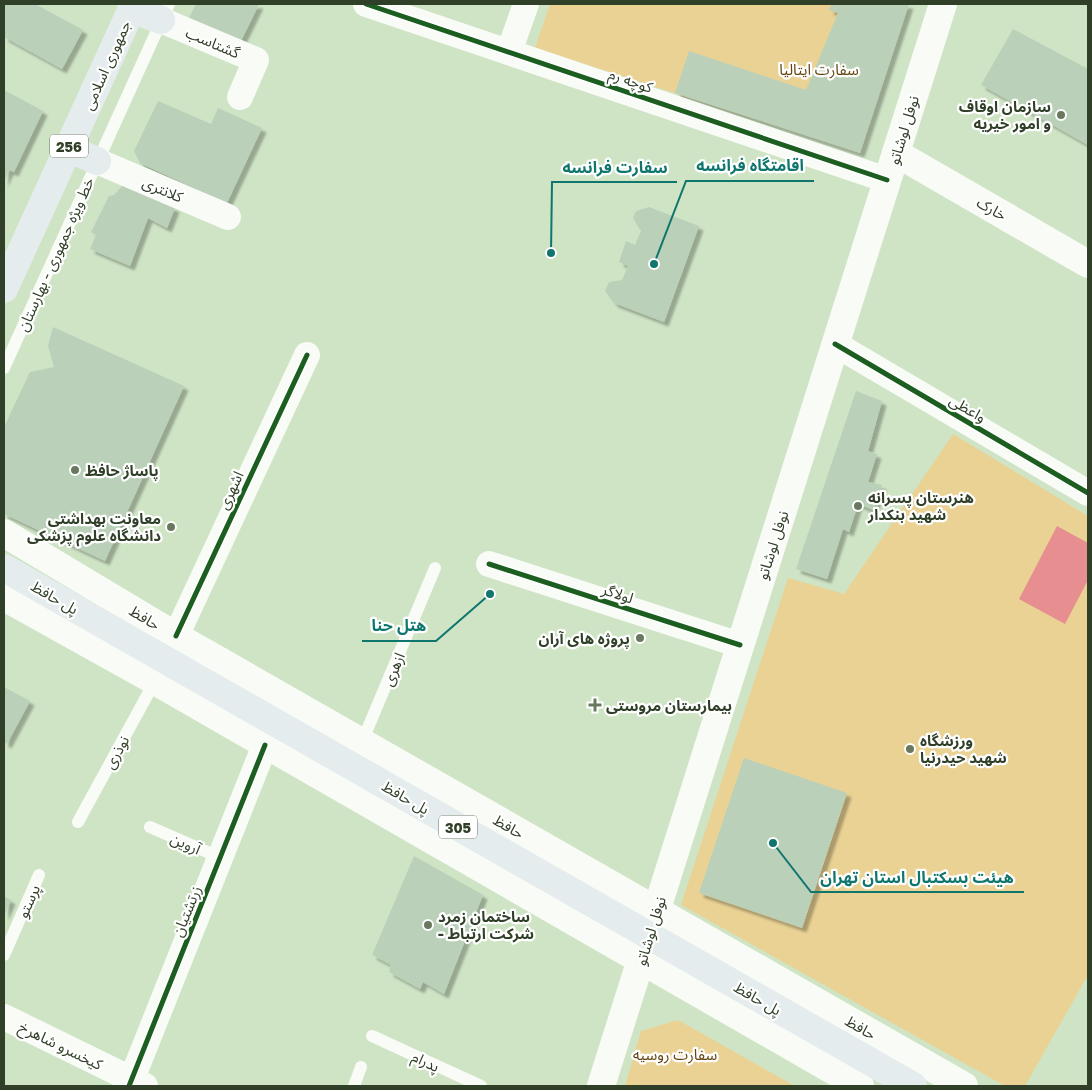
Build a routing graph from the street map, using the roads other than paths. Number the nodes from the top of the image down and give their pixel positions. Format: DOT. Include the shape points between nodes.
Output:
graph roads {
  1 [pos="366,4"];
  2 [pos="526,4"];
  3 [pos="943,4"];
  4 [pos="133,6"];
  5 [pos="165,12"];
  6 [pos="509,52"];
  7 [pos="240,96"];
  8 [pos="68,148"];
  9 [pos="896,153"];
  10 [pos="97,161"];
  11 [pos="887,180"];
  12 [pos="228,217"];
  13 [pos="1088,264"];
  14 [pos="7,275"];
  15 [pos="835,344"];
  16 [pos="307,356"];
  17 [pos="4,368"];
  18 [pos="1088,493"];
  19 [pos="4,533"];
  20 [pos="489,564"];
  21 [pos="4,568"];
  22 [pos="435,568"];
  23 [pos="4,597"];
  24 [pos="176,636"];
  25 [pos="740,645"];
  26 [pos="155,681"];
  27 [pos="362,742"];
  28 [pos="265,745"];
  29 [pos="78,822"];
  30 [pos="150,827"];
  31 [pos="221,858"];
  32 [pos="39,875"];
  33 [pos="656,910"];
  34 [pos="4,955"];
  35 [pos="641,960"];
  36 [pos="4,1017"];
  37 [pos="372,1036"];
  38 [pos="361,1066"];
  39 [pos="920,1075"];
  40 [pos="135,1084"];
  41 [pos="354,1086"];
  42 [pos="481,1086"];
  43 [pos="601,1086"];
  44 [pos="860,1086"];
  45 [pos="894,1086"];
  46 [pos="964,1086"];
  1 -- 6 [label="street, کوچه رم"];
  2 -- 6 [label="street"];
  3 -- 9 [label="main road, نوفل لوشاتو"];
  4 -- 5 [label="main road"];
  4 -- 8 [label="main road, جمهوری اسلامی / 256"];
  5 -- 7 [label="street, گشتاسب" via="256,60"];
  5 -- 10 [label="lane, خط ویژه جمهوری - بهارستان"];
  6 -- 11 [label="street, کوچه رم"];
  8 -- 10 [label="main road"];
  8 -- 14 [label="main road, جمهوری اسلامی / 256"];
  9 -- 11 [label="main road, نوفل لوشاتو"];
  9 -- 13 [label="main road, خارک"];
  10 -- 12 [label="street, کلانتری"];
  10 -- 17 [label="lane, خط ویژه جمهوری - بهارستان"];
  11 -- 15 [label="main road, نوفل لوشاتو"];
  15 -- 18 [label="street, واعظی"];
  15 -- 25 [label="main road, نوفل لوشاتو"];
  16 -- 24 [label="street, اشهری"];
  19 -- 24 [label="main road, حافظ"];
  20 -- 25 [label="street, لولاگر"];
  21 -- 39 [label="main road, پل حافظ / 305"];
  22 -- 27 [label="lane, ازهری"];
  23 -- 26 [label="main road"];
  24 -- 27 [label="main road, حافظ"];
  25 -- 33 [label="main road, نوفل لوشاتو"];
  26 -- 28 [label="main road"];
  26 -- 29 [label="lane, نوذری"];
  27 -- 33 [label="main road, حافظ"];
  28 -- 31 [label="street, زرتشتیان"];
  28 -- 35 [label="main road"];
  30 -- 31 [label="lane, آروین"];
  31 -- 40 [label="street, زرتشتیان"];
  32 -- 34 [label="lane, پرستو"];
  33 -- 35 [label="main road, نوفل لوشاتو"];
  33 -- 39 [label="main road, حافظ"];
  35 -- 43 [label="main road, نوفل لوشاتو"];
  35 -- 44 [label="main road"];
  36 -- 40 [label="street, کیخسرو شاهرخ"];
  37 -- 42 [label="lane, پدرام"];
  38 -- 41 [label="lane"];
  39 -- 45 [label="main road"];
  39 -- 46 [label="main road, حافظ"];
}
